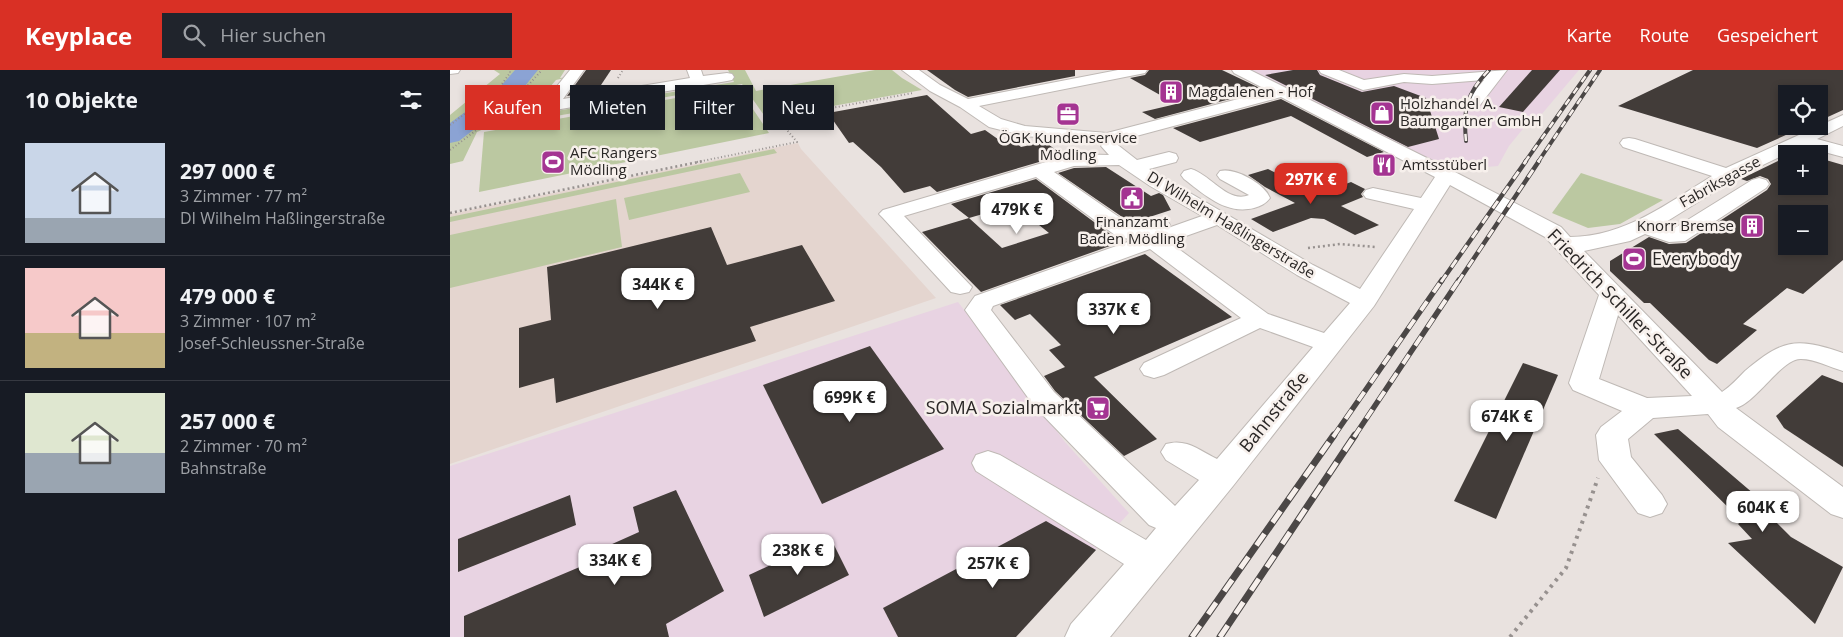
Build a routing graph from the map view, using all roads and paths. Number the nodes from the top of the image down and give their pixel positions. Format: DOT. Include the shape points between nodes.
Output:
graph roads {
  1 [pos="510,70"];
  2 [pos="542,70"];
  3 [pos="577,70"];
  4 [pos="712,70"];
  5 [pos="909,70"];
  6 [pos="1140,70"];
  7 [pos="1242,70"];
  8 [pos="1326,70"];
  9 [pos="1498,72"];
  10 [pos="696,75"];
  11 [pos="727,77"];
  12 [pos="935,88"];
  13 [pos="1284,92"];
  14 [pos="1474,102"];
  15 [pos="966,104"];
  16 [pos="450,125"];
  17 [pos="1838,126"];
  18 [pos="1107,138"];
  19 [pos="1800,140"];
  20 [pos="1630,143"];
  21 [pos="450,150"];
  22 [pos="1843,152"];
  23 [pos="1169,158"];
  24 [pos="1128,163"];
  25 [pos="1039,170"];
  26 [pos="1191,175"];
  27 [pos="1227,175"];
  28 [pos="1446,175"];
  29 [pos="1728,175"];
  30 [pos="1759,184"];
  31 [pos="1373,194"];
  32 [pos="1695,194"];
  33 [pos="1427,205"];
  34 [pos="1726,205"];
  35 [pos="450,213"];
  36 [pos="1213,213"];
  37 [pos="1644,226"];
  38 [pos="1153,241"];
  39 [pos="1566,244"];
  40 [pos="1397,252"];
  41 [pos="1281,255"];
  42 [pos="960,287"];
  43 [pos="1612,294"];
  44 [pos="1365,301"];
  45 [pos="1259,319"];
  46 [pos="1330,344"];
  47 [pos="1843,362"];
  48 [pos="1154,369"];
  49 [pos="1716,403"];
  50 [pos="1646,408"];
  51 [pos="1177,452"];
  52 [pos="1615,460"];
  53 [pos="988,463"];
  54 [pos="1221,477"];
  55 [pos="1650,504"];
  56 [pos="1836,506"];
  57 [pos="1180,525"];
  58 [pos="1150,561"];
  59 [pos="1085,637"];
  60 [pos="1510,637"];
  1 -- 16 [label="path" via="499,88"];
  2 -- 21 [label="path" via="511,104"];
  3 -- 10 [label="street" via="549,106"];
  4 -- 10 [label="street"];
  5 -- 12 [label="street"];
  6 -- 15 [label="street"];
  7 -- 13 [label="street, Friedrich Schiller-Straße"];
  8 -- 9 [label="street" via="1363,85 1404,78 1432,80"];
  9 -- 14 [label="street"];
  10 -- 11 [label="street"];
  12 -- 15 [label="street"];
  12 -- 35 [label="path" via="777,118 797,142"];
  13 -- 18 [label="street"];
  13 -- 28 [label="street, Friedrich Schiller-Straße"];
  15 -- 18 [label="street" via="985,118 1012,129"];
  17 -- 19 [label="street, Fabriksgasse"];
  18 -- 24 [label="street, DI Wilhelm Haßlingerstraße"];
  19 -- 22 [label="street"];
  19 -- 29 [label="street, Fabriksgasse"];
  20 -- 29 [label="street"];
  23 -- 24 [label="street"];
  24 -- 25 [label="street" via="1073,160"];
  24 -- 36 [label="street, DI Wilhelm Haßlingerstraße"];
  25 -- 36 [label="street" via="1127,232"];
  25 -- 42 [label="street" via="890,214"];
  26 -- 27 [label="street" via="1227,202 1251,204 1260,198 1258,192"];
  28 -- 33 [label="street, Bahnstraße"];
  28 -- 39 [label="street, Friedrich Schiller-Straße" via="1553,232"];
  29 -- 32 [label="street, Fabriksgasse"];
  30 -- 34 [label="street"];
  31 -- 33 [label="street"];
  32 -- 34 [label="street"];
  32 -- 37 [label="street, Fabriksgasse"];
  33 -- 40 [label="street, Bahnstraße"];
  34 -- 37 [label="street" via="1677,236"];
  36 -- 38 [label="street"];
  36 -- 41 [label="street, DI Wilhelm Haßlingerstraße"];
  37 -- 39 [label="street, Fabriksgasse" via="1622,236"];
  38 -- 45 [label="street"];
  38 -- 57 [label="street" via="984,301 978,310 1044,399 1162,516"];
  39 -- 43 [label="street, Friedrich Schiller-Straße"];
  40 -- 41 [label="path" via="1340,244"];
  40 -- 44 [label="street, Bahnstraße"];
  41 -- 44 [label="street, DI Wilhelm Haßlingerstraße" via="1332,286"];
  43 -- 49 [label="street, Friedrich Schiller-Straße"];
  43 -- 50 [label="street" via="1583,383"];
  44 -- 46 [label="street, Bahnstraße"];
  45 -- 46 [label="street"];
  45 -- 48 [label="street"];
  46 -- 54 [label="street, Bahnstraße"];
  47 -- 49 [label="street" via="1813,352 1788,351 1732,400"];
  49 -- 50 [label="street"];
  49 -- 56 [label="street, Friedrich Schiller-Straße" via="1729,420"];
  50 -- 52 [label="street" via="1612,435"];
  51 -- 54 [label="street"];
  52 -- 55 [label="street"];
  52 -- 60 [label="path" via="1602,469 1566,568"];
  53 -- 58 [label="street"];
  54 -- 57 [label="street, Bahnstraße"];
  57 -- 58 [label="street, Bahnstraße"];
  58 -- 59 [label="street, Bahnstraße"];
}
